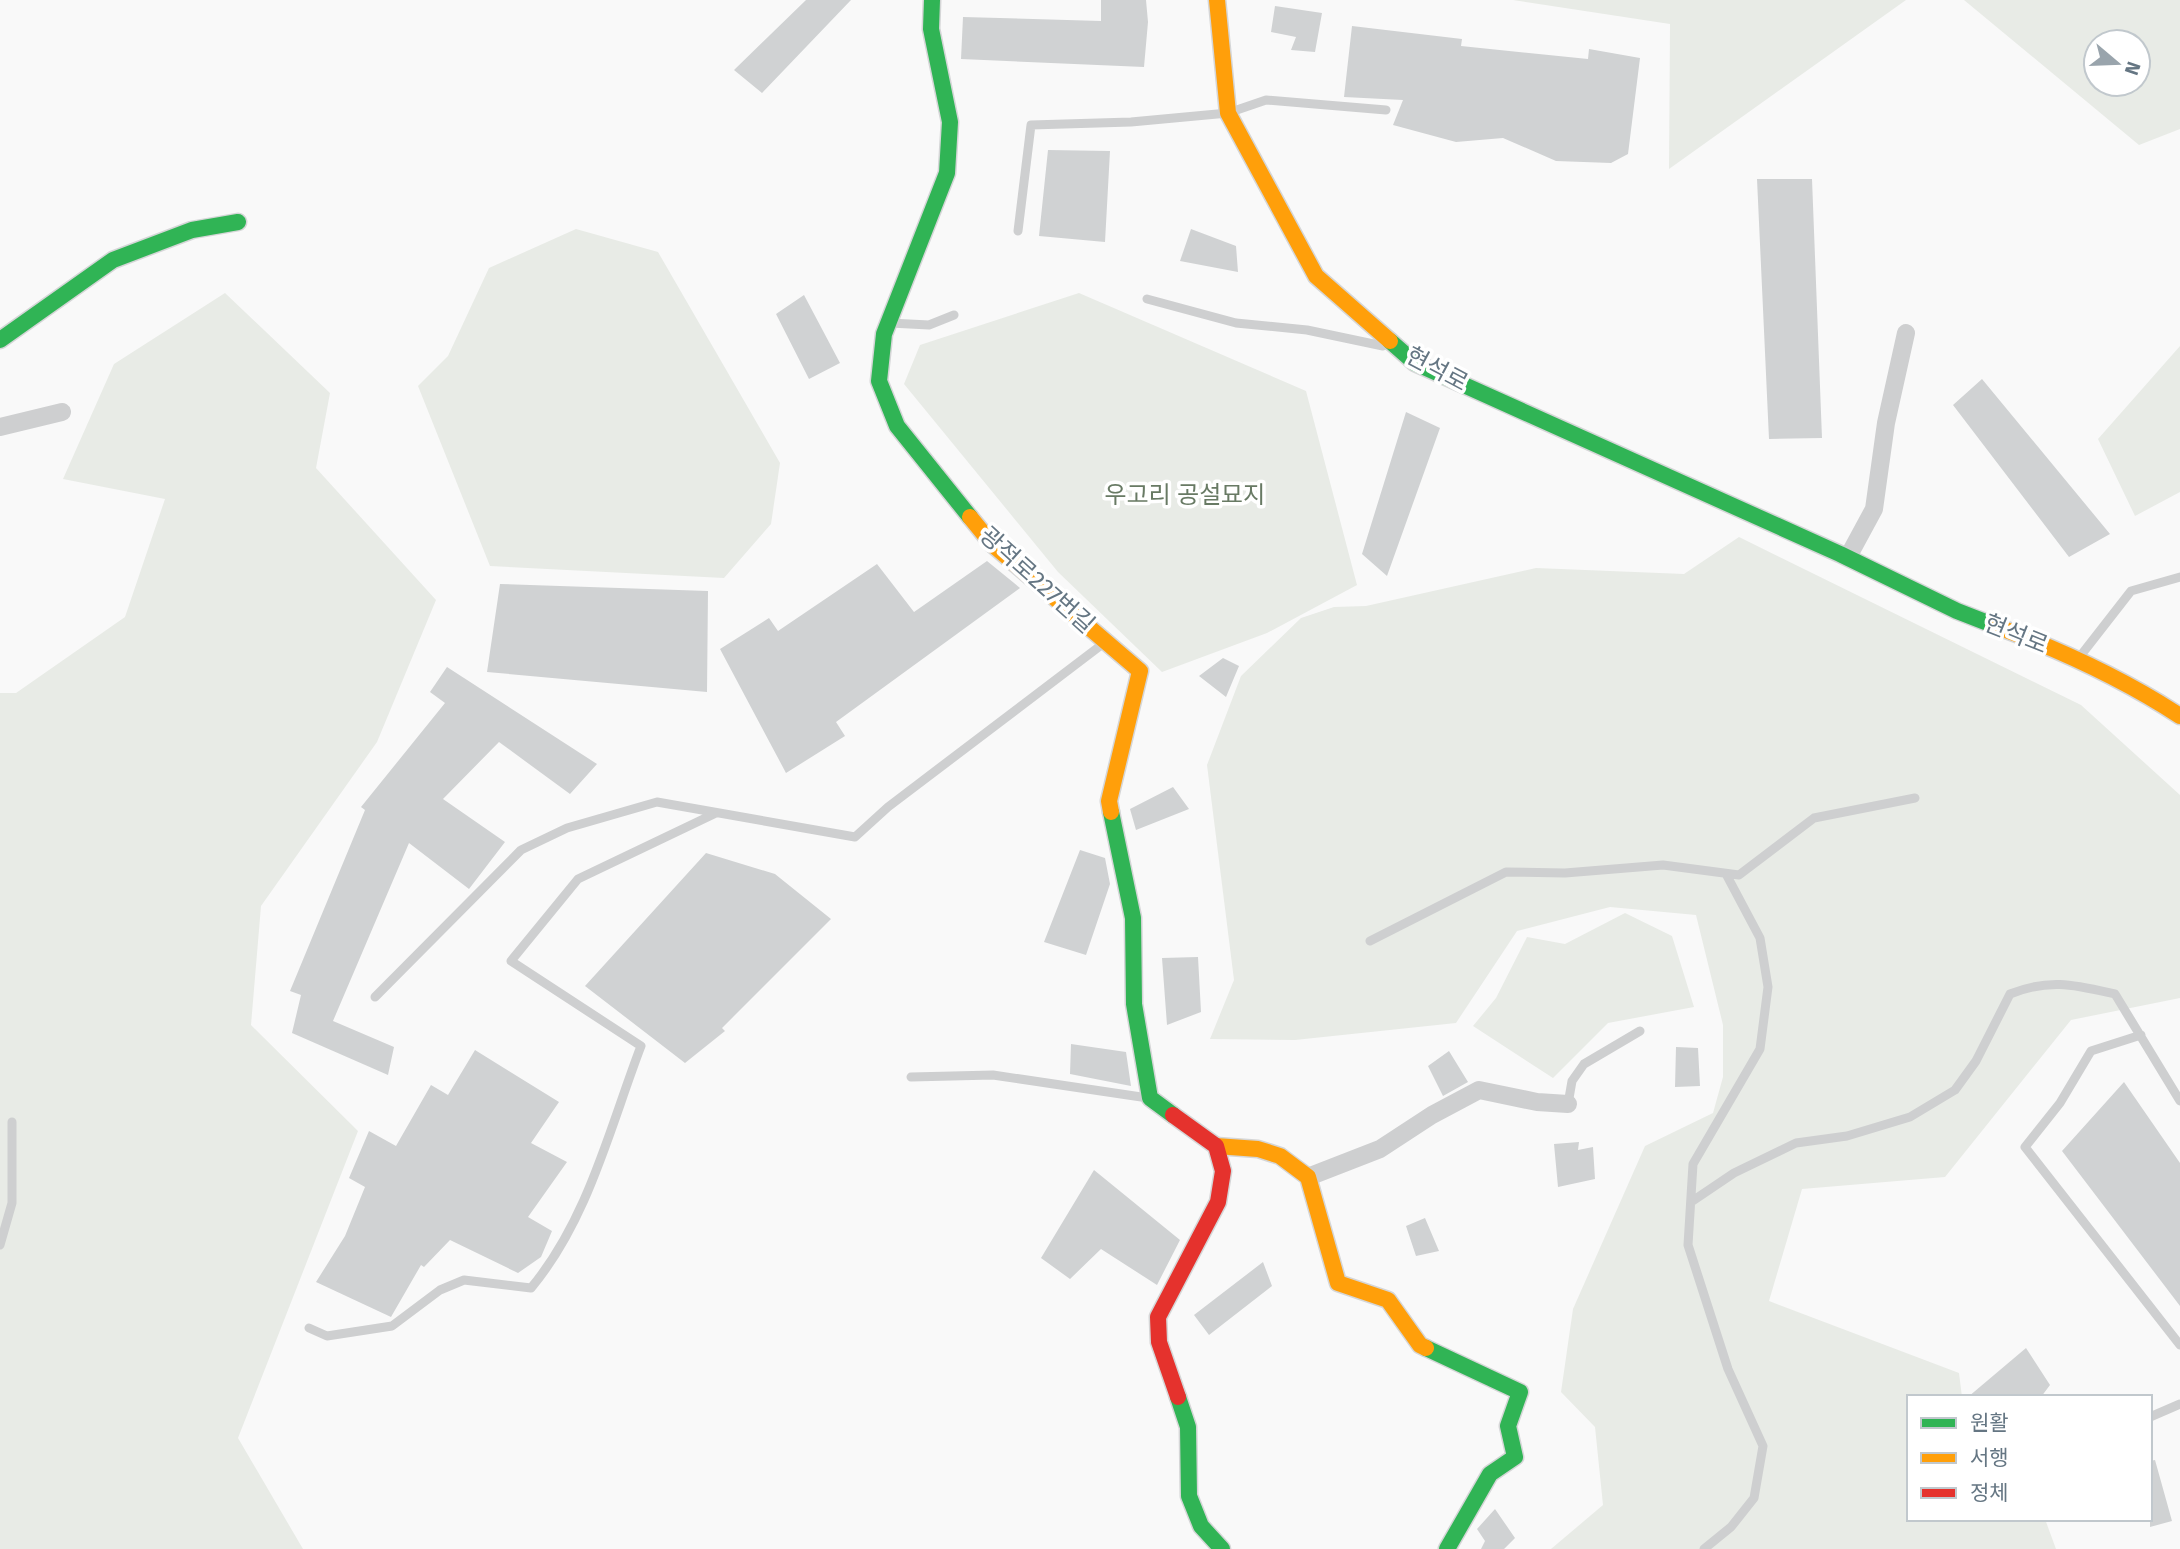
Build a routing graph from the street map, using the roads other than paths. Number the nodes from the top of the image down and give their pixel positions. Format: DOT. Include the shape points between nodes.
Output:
graph roads {
  1 [pos="932,0"];
  2 [pos="1217,0"];
  3 [pos="1387,110"];
  4 [pos="1228,113"];
  5 [pos="238,222"];
  6 [pos="1018,231"];
  7 [pos="1147,299"];
  8 [pos="954,315"];
  9 [pos="888,323"];
  10 [pos="1906,333"];
  11 [pos="0,340"];
  12 [pos="1398,349"];
  13 [pos="62,412"];
  14 [pos="0,427"];
  15 [pos="1848,557"];
  16 [pos="2180,578"];
  17 [pos="1105,642"];
  18 [pos="2077,660"];
  19 [pos="2180,716"];
  20 [pos="1915,798"];
  21 [pos="716,813"];
  22 [pos="1726,874"];
  23 [pos="1370,941"];
  24 [pos="375,997"];
  25 [pos="1640,1031"];
  26 [pos="2141,1035"];
  27 [pos="911,1077"];
  28 [pos="1150,1098"];
  29 [pos="2180,1101"];
  30 [pos="1568,1104"];
  31 [pos="12,1122"];
  32 [pos="1216,1146"];
  33 [pos="1308,1177"];
  34 [pos="1691,1202"];
  35 [pos="0,1245"];
  36 [pos="309,1328"];
  37 [pos="2180,1345"];
  38 [pos="2180,1404"];
  39 [pos="2152,1417"];
  40 [pos="1222,1549"];
  41 [pos="1447,1549"];
  42 [pos="1704,1549"];
  1 -- 9 [label="street, 광적로227번길" via="930,29 950,122 947,173"];
  2 -- 4 [label="street, 현석로"];
  3 -- 4 [label="lane" via="1266,100"];
  4 -- 6 [label="lane" via="1031,125"];
  4 -- 12 [label="street, 현석로" via="1316,276"];
  5 -- 11 [label="street" via="192,230 113,260"];
  7 -- 12 [label="lane" via="1236,323 1307,330"];
  8 -- 9 [label="lane" via="929,325"];
  9 -- 17 [label="street, 광적로227번길" via="879,381 897,426 992,544"];
  10 -- 15 [label="street" via="1886,423 1874,509"];
  12 -- 15 [label="street, 현석로" via="1415,363"];
  13 -- 14 [label="street"];
  15 -- 18 [label="street, 현석로" via="1957,611"];
  16 -- 18 [label="lane" via="2131,591"];
  17 -- 21 [label="lane" via="855,837"];
  17 -- 28 [label="street, 광적로227번길" via="1140,671 1109,801 1133,918 1134,1004"];
  18 -- 19 [label="street, 현석로" via="2144,692"];
  20 -- 22 [label="lane" via="1814,818 1740,875"];
  21 -- 24 [label="lane" via="657,802 567,828 521,850"];
  21 -- 36 [label="lane" via="578,879 511,961 641,1045 579,1211 555,1258 530,1288 464,1280 440,1290 392,1326 327,1336"];
  22 -- 23 [label="lane" via="1663,865 1565,873 1506,872"];
  22 -- 34 [label="lane" via="1760,938 1768,987 1760,1049 1693,1164"];
  25 -- 30 [label="lane" via="1584,1064 1572,1081"];
  26 -- 29 [label="lane"];
  26 -- 34 [label="lane" via="2115,994 2061,982 2027,987 2010,994 1976,1061 1955,1090 1910,1117 1847,1136 1796,1143 1734,1173"];
  26 -- 37 [label="lane" via="2091,1051 2060,1103 2025,1147"];
  27 -- 28 [label="lane" via="993,1075"];
  28 -- 32 [label="street"];
  30 -- 33 [label="street" via="1479,1090 1380,1149"];
  31 -- 35 [label="lane" via="12,1203"];
  32 -- 33 [label="street" via="1258,1149 1280,1156"];
  32 -- 40 [label="street" via="1223,1171 1218,1202 1158,1317 1158,1342 1188,1427 1189,1496 1201,1526"];
  33 -- 41 [label="street" via="1338,1283 1388,1300 1420,1345 1520,1392 1508,1426 1515,1457 1490,1474"];
  34 -- 42 [label="lane" via="1688,1245 1728,1369 1763,1446 1755,1498 1731,1527"];
  38 -- 39 [label="lane"];
}
